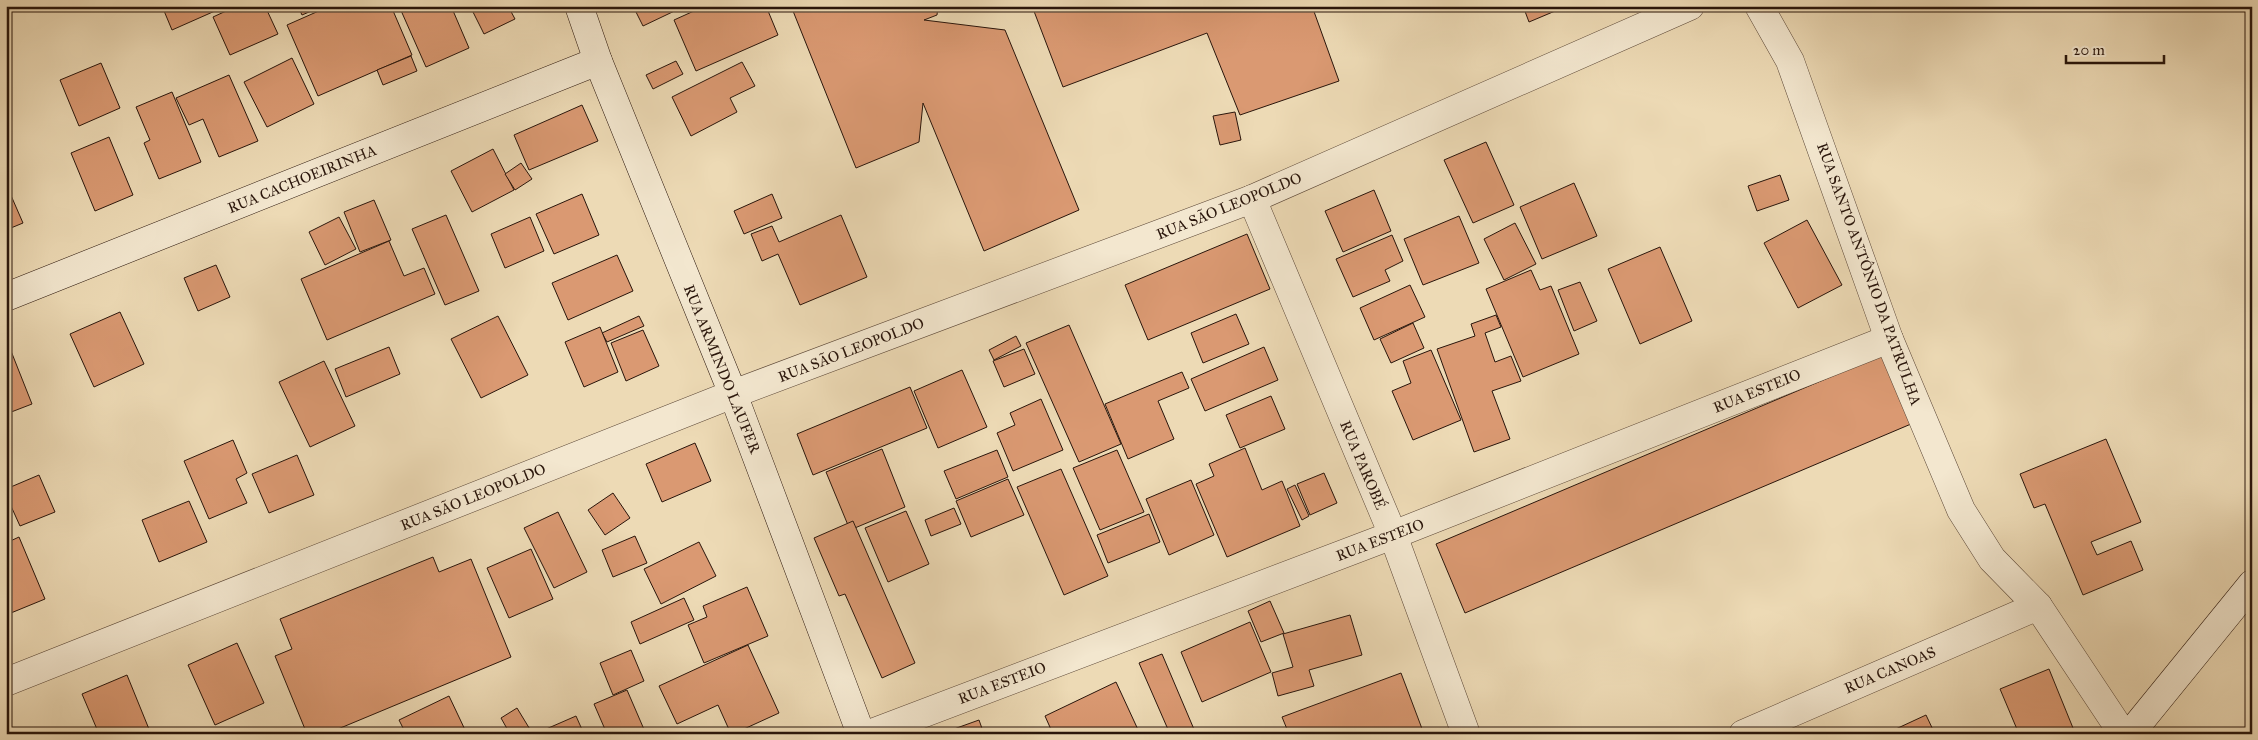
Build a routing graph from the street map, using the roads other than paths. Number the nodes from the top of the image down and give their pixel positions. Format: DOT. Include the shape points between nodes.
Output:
graph roads {
  1 [pos="579,6"];
  2 [pos="1690,6"];
  3 [pos="1759,6"];
  4 [pos="598,61"];
  5 [pos="1252,199"];
  6 [pos="6,297"];
  7 [pos="1889,339"];
  8 [pos="733,394"];
  9 [pos="1393,535"];
  10 [pos="2252,584"];
  11 [pos="2038,606"];
  12 [pos="6,682"];
  13 [pos="861,734"];
  14 [pos="869,734"];
  15 [pos="1466,734"];
  16 [pos="1743,734"];
  17 [pos="2123,734"];
  18 [pos="2130,734"];
  1 -- 4 [label="street, RUA ARMINDO LAUFER"];
  2 -- 5 [label="street, RUA SÃO LEOPOLDO"];
  3 -- 7 [label="street, RUA SANTO ANTÔNIO DA PATRULHA" via="1790,61"];
  4 -- 6 [label="street, RUA CACHOEIRINHA"];
  4 -- 8 [label="street, RUA ARMINDO LAUFER"];
  5 -- 8 [label="street, RUA SÃO LEOPOLDO"];
  5 -- 9 [label="street, RUA PAROBÉ"];
  7 -- 9 [label="street, RUA ESTEIO"];
  7 -- 11 [label="street, RUA SANTO ANTÔNIO DA PATRULHA" via="1961,510 1992,559"];
  8 -- 12 [label="street, RUA SÃO LEOPOLDO"];
  8 -- 13 [label="street, RUA ARMINDO LAUFER"];
  9 -- 14 [label="street, RUA ESTEIO"];
  9 -- 15 [label="street, RUA PAROBÉ"];
  10 -- 18 [label="street"];
  11 -- 16 [label="street, RUA CANOAS"];
  11 -- 17 [label="street, RUA SANTO ANTÔNIO DA PATRULHA"];
}
